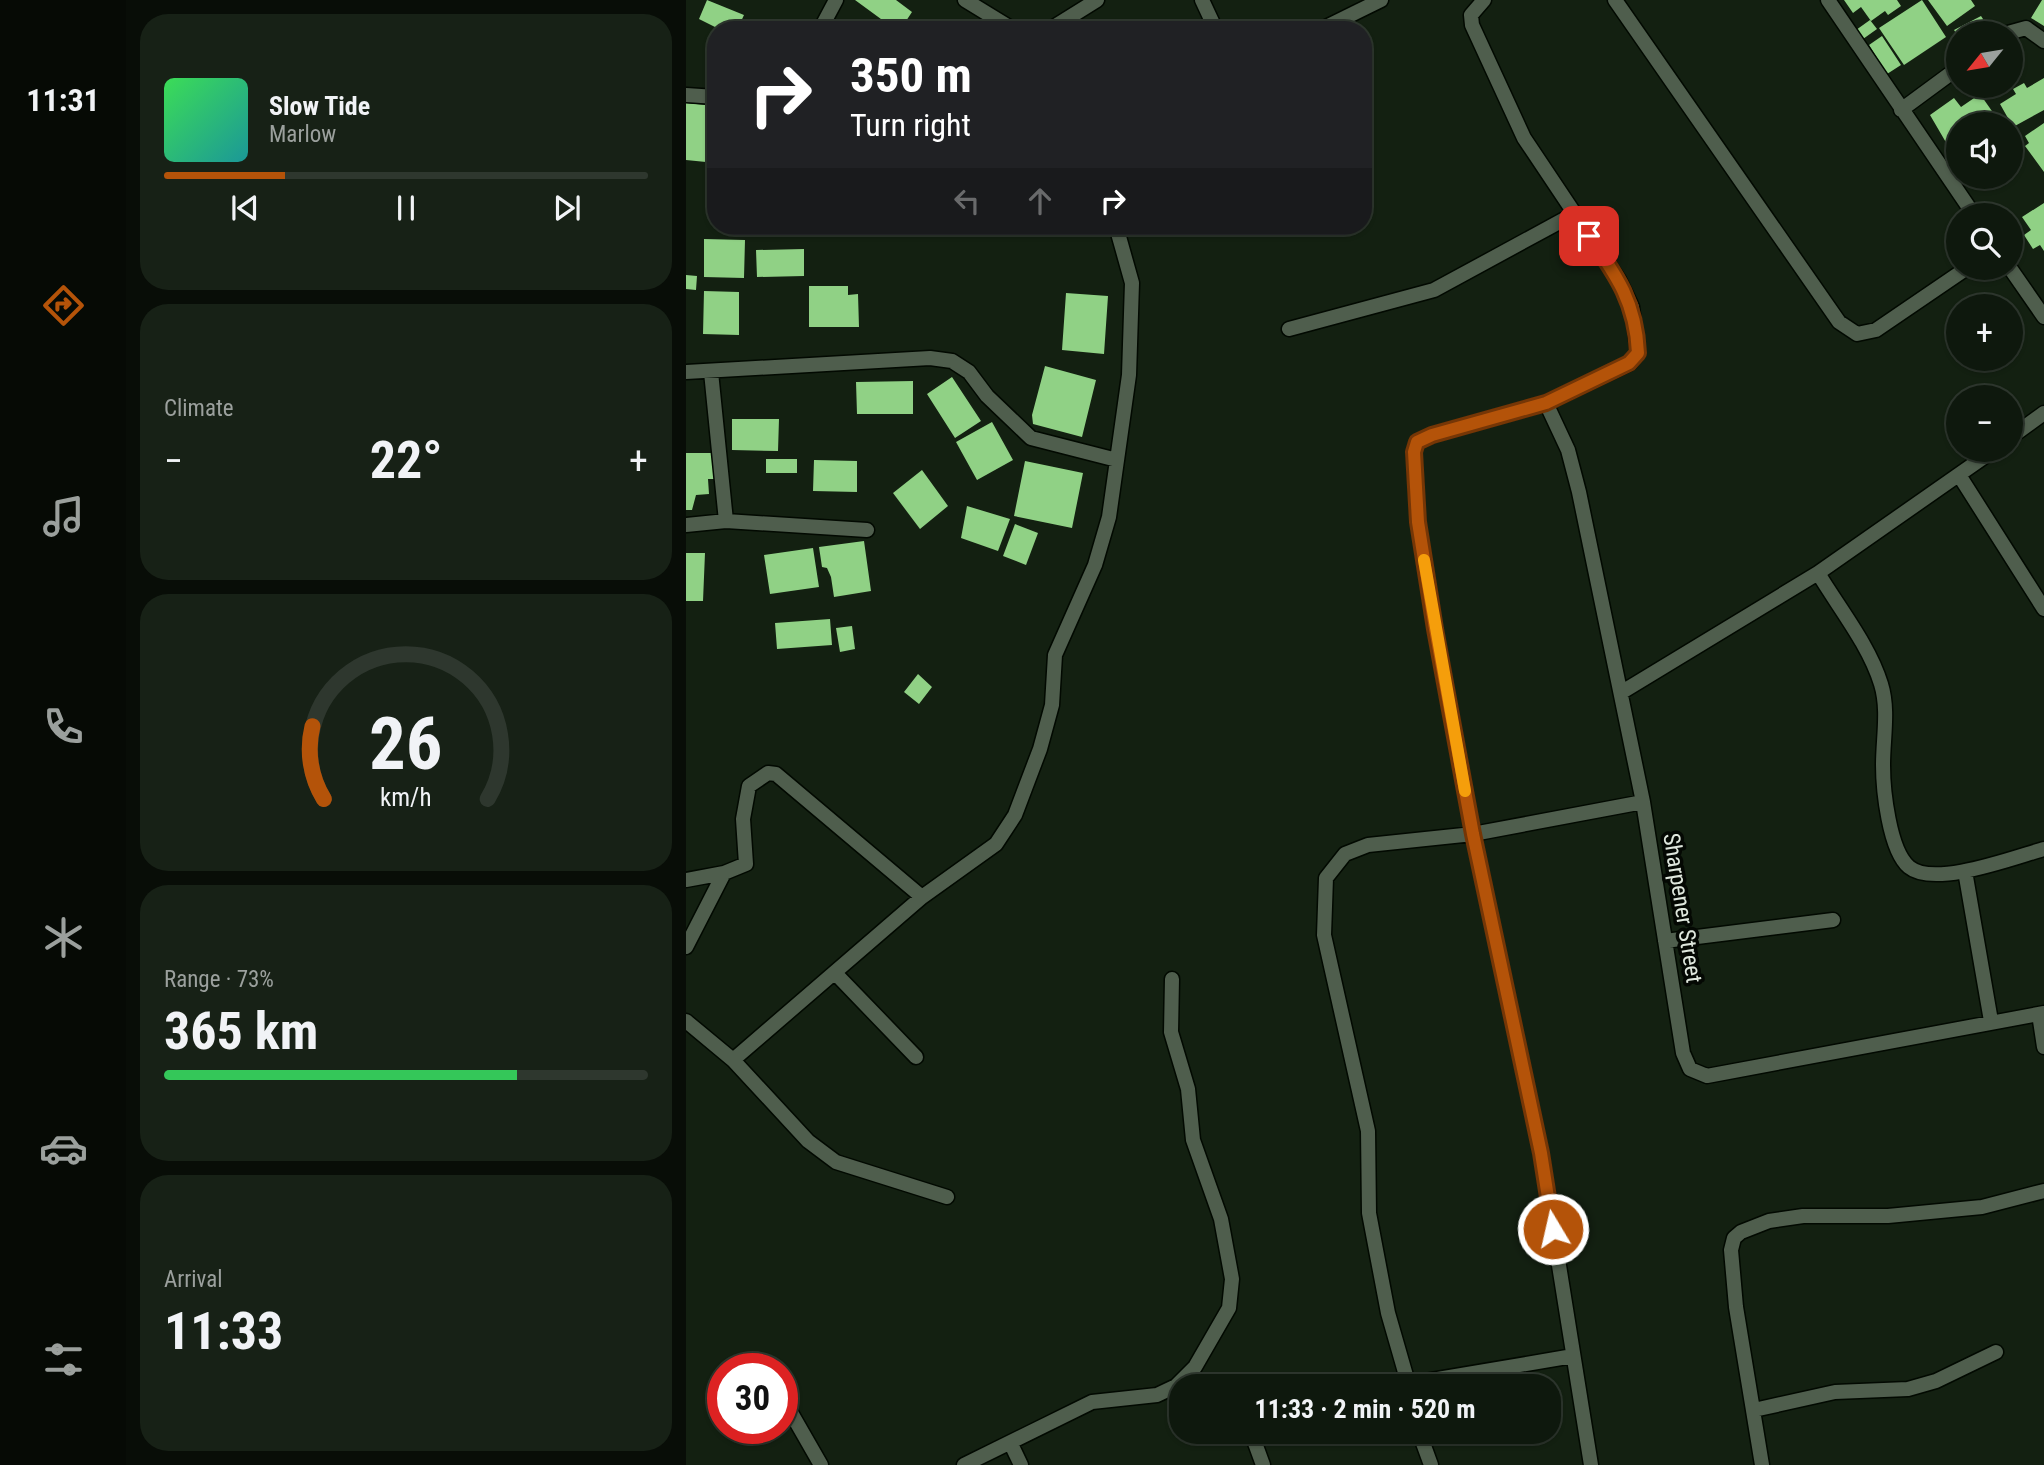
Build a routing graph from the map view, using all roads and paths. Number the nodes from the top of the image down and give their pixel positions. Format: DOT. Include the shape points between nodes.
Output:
graph roads {
  1 [pos="836,0"];
  2 [pos="965,0"];
  3 [pos="1097,0"];
  4 [pos="1202,0"];
  5 [pos="1381,0"];
  6 [pos="1484,0"];
  7 [pos="1615,0"];
  8 [pos="1828,0"];
  9 [pos="825,21"];
  10 [pos="999,21"];
  11 [pos="1063,21"];
  12 [pos="1212,21"];
  13 [pos="1338,21"];
  14 [pos="2023,29"];
  15 [pos="2044,41"];
  16 [pos="1946,77"];
  17 [pos="686,95"];
  18 [pos="707,96"];
  19 [pos="1900,110"];
  20 [pos="1966,203"];
  21 [pos="1574,214"];
  22 [pos="1119,235"];
  23 [pos="1949,280"];
  24 [pos="2018,280"];
  25 [pos="2044,317"];
  26 [pos="1289,329"];
  27 [pos="686,372"];
  28 [pos="711,372"];
  29 [pos="1546,403"];
  30 [pos="2044,413"];
  31 [pos="2023,428"];
  32 [pos="1117,460"];
  33 [pos="1977,462"];
  34 [pos="1959,475"];
  35 [pos="726,521"];
  36 [pos="686,525"];
  37 [pos="867,530"];
  38 [pos="1818,573"];
  39 [pos="2044,609"];
  40 [pos="1622,692"];
  41 [pos="1643,802"];
  42 [pos="1473,834"];
  43 [pos="2044,849"];
  44 [pos="1965,871"];
  45 [pos="724,873"];
  46 [pos="686,880"];
  47 [pos="922,897"];
  48 [pos="1833,920"];
  49 [pos="1665,941"];
  50 [pos="686,947"];
  51 [pos="836,974"];
  52 [pos="1172,979"];
  53 [pos="2042,1014"];
  54 [pos="686,1021"];
  55 [pos="1991,1021"];
  56 [pos="2044,1047"];
  57 [pos="916,1057"];
  58 [pos="733,1060"];
  59 [pos="2044,1191"];
  60 [pos="947,1197"];
  61 [pos="1996,1352"];
  62 [pos="1573,1356"];
  63 [pos="1188,1374"];
  64 [pos="1406,1374"];
  65 [pos="1471,1374"];
  66 [pos="1169,1389"];
  67 [pos="1754,1410"];
  68 [pos="798,1425"];
  69 [pos="1011,1444"];
  70 [pos="1255,1444"];
  71 [pos="1423,1444"];
  72 [pos="821,1465"];
  73 [pos="964,1465"];
  74 [pos="1021,1465"];
  75 [pos="1263,1465"];
  76 [pos="1431,1465"];
  77 [pos="1591,1465"];
  78 [pos="1762,1465"];
  1 -- 9 [label="street"];
  2 -- 10 [label="street"];
  3 -- 11 [label="street"];
  4 -- 12 [label="street"];
  5 -- 13 [label="street"];
  6 -- 21 [label="street" via="1471,15 1472,25 1524,138"];
  7 -- 23 [label="street" via="1839,322 1857,334 1876,330"];
  8 -- 19 [label="street"];
  14 -- 15 [label="street"];
  16 -- 19 [label="street"];
  17 -- 18 [label="street"];
  19 -- 20 [label="street"];
  21 -- 26 [label="street" via="1434,290"];
  21 -- 29 [label="street" via="1632,307 1638,353 1629,363"];
  22 -- 32 [label="street" via="1132,283 1129,375"];
  24 -- 25 [label="street"];
  27 -- 28 [label="street"];
  28 -- 32 [label="street" via="930,358 952,361 1031,438"];
  28 -- 35 [label="street"];
  29 -- 40 [label="street, Sharpener Street" via="1568,450"];
  29 -- 42 [label="street" via="1432,435 1417,442 1414,452 1418,522"];
  30 -- 31 [label="street"];
  32 -- 47 [label="street" via="1096,565 1055,655 1052,705 1015,815 996,844"];
  33 -- 34 [label="street"];
  34 -- 38 [label="street"];
  34 -- 39 [label="street"];
  35 -- 36 [label="street"];
  35 -- 37 [label="street"];
  38 -- 40 [label="street"];
  38 -- 44 [label="street" via="1881,684 1885,805 1899,853 1909,867 1928,873"];
  40 -- 41 [label="street, Sharpener Street"];
  41 -- 42 [label="street"];
  41 -- 49 [label="street, Sharpener Street"];
  42 -- 62 [label="street" via="1541,1153"];
  42 -- 64 [label="street" via="1368,845 1345,854 1326,878 1324,935 1368,1131 1369,1213 1388,1313"];
  43 -- 44 [label="street"];
  44 -- 55 [label="street"];
  45 -- 46 [label="street"];
  45 -- 47 [label="street" via="748,860 743,818 749,786 768,773 776,774"];
  45 -- 50 [label="street"];
  47 -- 51 [label="street"];
  48 -- 49 [label="street"];
  49 -- 55 [label="street, Sharpener Street" via="1683,1052 1690,1069 1707,1076"];
  51 -- 57 [label="street"];
  51 -- 58 [label="street"];
  52 -- 63 [label="street" via="1171,1032 1188,1089 1193,1140 1221,1219 1232,1279 1229,1308"];
  53 -- 55 [label="street, Sharpener Street"];
  53 -- 56 [label="street"];
  54 -- 58 [label="street"];
  58 -- 60 [label="street" via="808,1141 836,1162"];
  59 -- 67 [label="street" via="1982,1207 1888,1216 1803,1216 1769,1221 1741,1232 1731,1250"];
  61 -- 67 [label="street" via="1908,1389 1835,1392"];
  62 -- 65 [label="street"];
  62 -- 77 [label="street"];
  66 -- 69 [label="street" via="1157,1395 1092,1402"];
  67 -- 78 [label="street"];
  68 -- 72 [label="street"];
  69 -- 73 [label="street"];
  69 -- 74 [label="street"];
  70 -- 75 [label="street"];
  71 -- 76 [label="street"];
}
